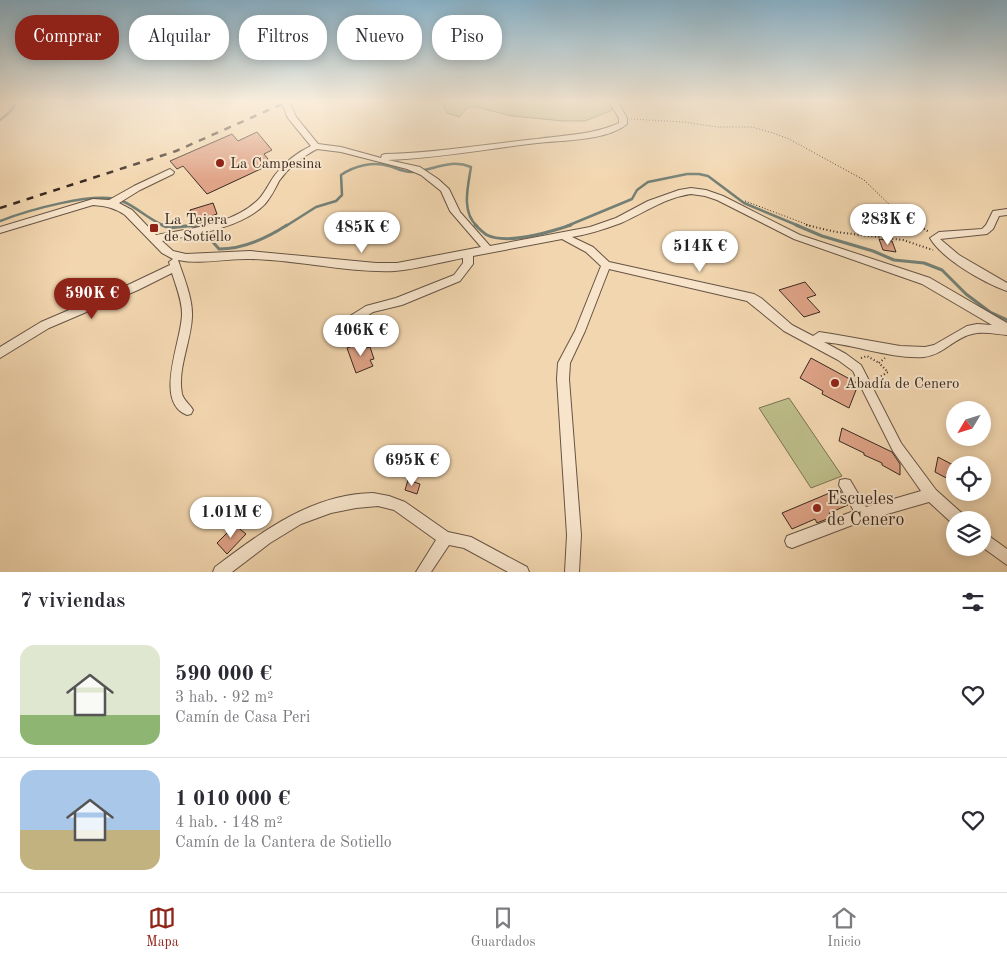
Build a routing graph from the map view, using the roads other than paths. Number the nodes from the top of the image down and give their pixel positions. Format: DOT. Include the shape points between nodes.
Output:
graph roads {
  1 [pos="300,128"];
  2 [pos="614,128"];
  3 [pos="316,147"];
  4 [pos="374,158"];
  5 [pos="170,172"];
  6 [pos="112,203"];
  7 [pos="1007,212"];
  8 [pos="0,230"];
  9 [pos="564,235"];
  10 [pos="154,239"];
  11 [pos="488,250"];
  12 [pos="468,254"];
  13 [pos="172,255"];
  14 [pos="606,265"];
  15 [pos="175,267"];
  16 [pos="1007,287"];
  17 [pos="1007,330"];
  18 [pos="348,335"];
  19 [pos="814,341"];
  20 [pos="0,353"];
  21 [pos="187,410"];
  22 [pos="845,485"];
  23 [pos="931,495"];
  24 [pos="949,511"];
  25 [pos="863,514"];
  26 [pos="446,538"];
  27 [pos="792,541"];
  28 [pos="991,545"];
  29 [pos="1007,558"];
  30 [pos="220,572"];
  31 [pos="424,572"];
  32 [pos="522,572"];
  33 [pos="572,572"];
  1 -- 3 [label="street"];
  2 -- 4 [label="street" via="591,134 468,151"];
  3 -- 4 [label="street"];
  3 -- 10 [label="street" via="283,171 257,206 219,224"];
  4 -- 11 [label="street" via="414,168 443,188 452,208"];
  5 -- 6 [label="street"];
  6 -- 8 [label="street" via="93,202"];
  6 -- 10 [label="street" via="132,214"];
  7 -- 16 [label="street" via="996,213 984,232 938,235 935,238 940,247"];
  9 -- 11 [label="street"];
  9 -- 14 [label="street" via="594,253"];
  9 -- 17 [label="street" via="619,220 679,193 706,193 797,237 926,281"];
  10 -- 13 [label="street"];
  11 -- 12 [label="street"];
  12 -- 13 [label="street" via="397,267 370,268 267,256 190,258"];
  12 -- 18 [label="street" via="468,264 457,278 398,302 370,309 354,319 347,330"];
  13 -- 15 [label="street"];
  14 -- 19 [label="street" via="750,297 788,328"];
  14 -- 33 [label="street" via="564,363 574,535"];
  15 -- 20 [label="street" via="46,325"];
  15 -- 21 [label="street" via="187,315 176,398"];
  17 -- 19 [label="street" via="971,329 926,352 835,338 819,337"];
  19 -- 23 [label="street" via="856,368 897,447"];
  22 -- 25 [label="street"];
  23 -- 24 [label="street"];
  23 -- 25 [label="street"];
  25 -- 27 [label="street"];
  26 -- 30 [label="street" via="398,504 376,498 308,513 277,530"];
  26 -- 31 [label="street"];
  26 -- 32 [label="street" via="466,542"];
  28 -- 29 [label="street"];
}
